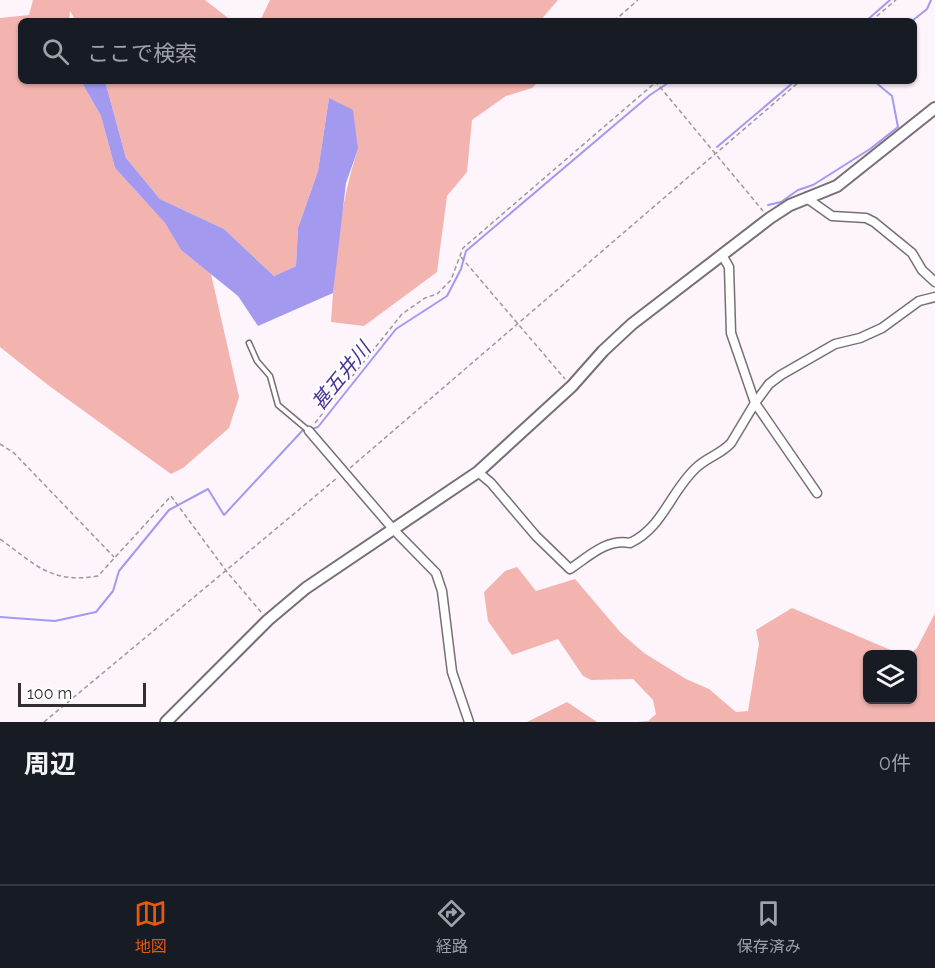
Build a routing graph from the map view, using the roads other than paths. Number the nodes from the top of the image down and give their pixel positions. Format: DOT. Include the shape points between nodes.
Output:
graph roads {
  1 [pos="935,108"];
  2 [pos="808,199"];
  3 [pos="722,255"];
  4 [pos="935,282"];
  5 [pos="935,297"];
  6 [pos="249,343"];
  7 [pos="755,403"];
  8 [pos="309,431"];
  9 [pos="478,472"];
  10 [pos="817,493"];
  11 [pos="393,529"];
  12 [pos="165,722"];
  13 [pos="469,722"];
  1 -- 2 [label="street" via="837,186"];
  2 -- 3 [label="street" via="770,218"];
  2 -- 4 [label="street" via="832,216 874,222 912,253"];
  3 -- 7 [label="street" via="729,267 732,333"];
  3 -- 9 [label="street" via="632,324 572,386"];
  5 -- 7 [label="street" via="919,301 882,328 835,344 794,366 769,384"];
  6 -- 8 [label="lane" via="257,362 270,376 278,405"];
  7 -- 9 [label="street" via="731,443 696,468 649,531 630,543 609,543 570,568"];
  7 -- 10 [label="street"];
  8 -- 11 [label="street"];
  9 -- 11 [label="street"];
  11 -- 12 [label="street" via="306,588 268,620"];
  11 -- 13 [label="street" via="436,573 442,591 452,672"];
}
